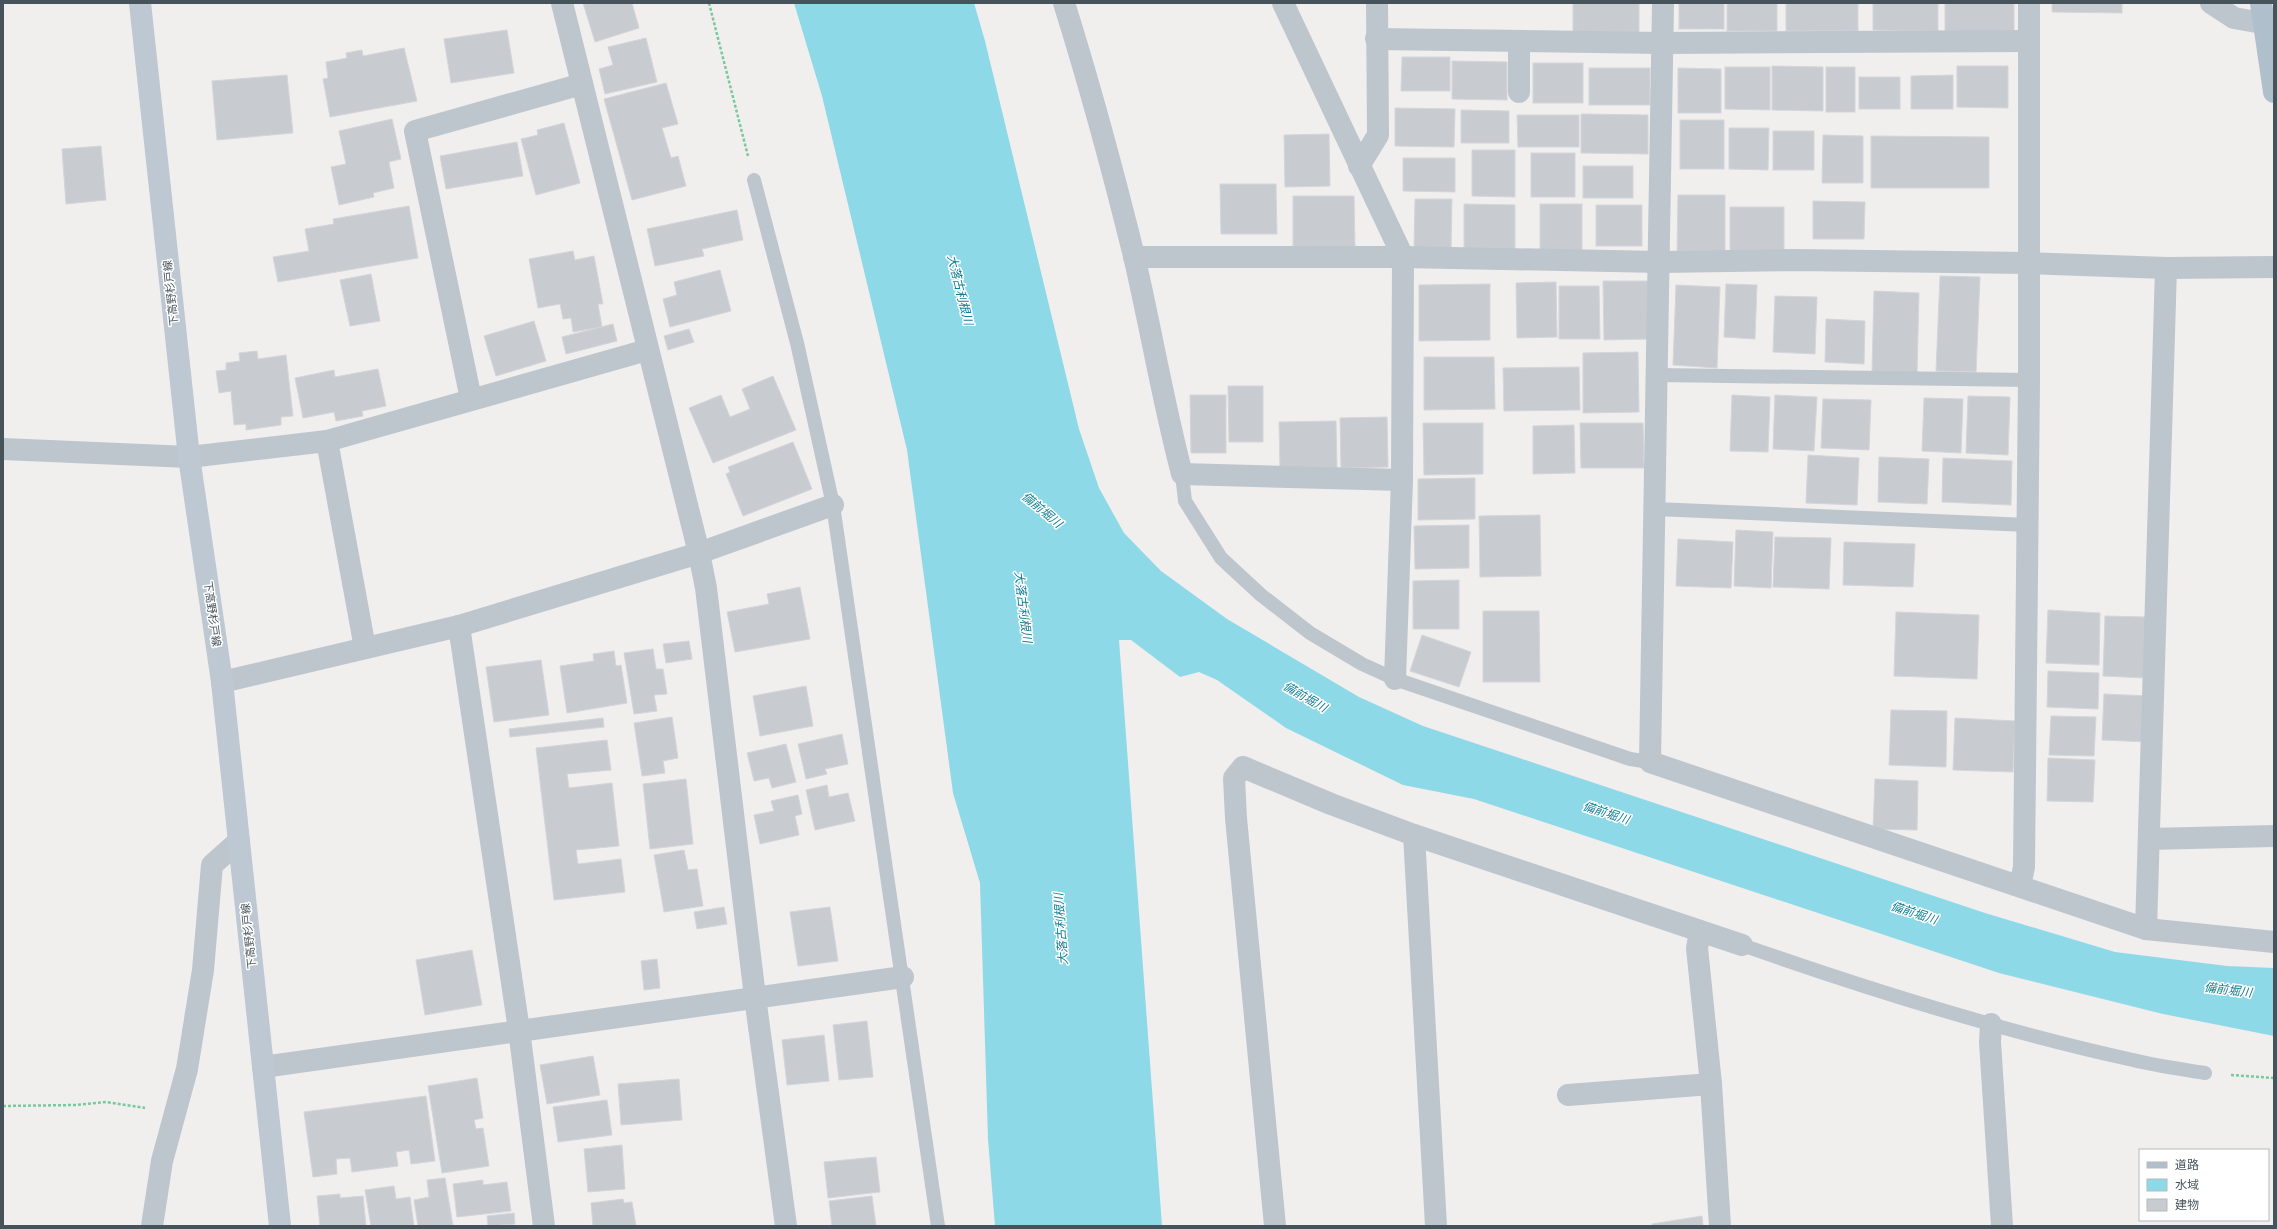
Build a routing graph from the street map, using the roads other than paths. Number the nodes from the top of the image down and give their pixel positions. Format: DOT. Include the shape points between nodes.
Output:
graph roads {
  1 [pos="140,3"];
  2 [pos="562,3"];
  3 [pos="1064,3"];
  4 [pos="1283,3"];
  5 [pos="1377,3"];
  6 [pos="1663,3"];
  7 [pos="2029,3"];
  8 [pos="2211,3"];
  9 [pos="2262,13"];
  10 [pos="1376,39"];
  11 [pos="1519,41"];
  12 [pos="2028,41"];
  13 [pos="1662,43"];
  14 [pos="582,84"];
  15 [pos="1519,92"];
  16 [pos="2274,92"];
  17 [pos="1359,166"];
  18 [pos="754,180"];
  19 [pos="1134,257"];
  20 [pos="1403,257"];
  21 [pos="1660,262"];
  22 [pos="2028,263"];
  23 [pos="2274,267"];
  24 [pos="2166,268"];
  25 [pos="647,350"];
  26 [pos="1658,375"];
  27 [pos="2029,380"];
  28 [pos="471,399"];
  29 [pos="327,441"];
  30 [pos="3,449"];
  31 [pos="189,457"];
  32 [pos="1182,474"];
  33 [pos="1402,480"];
  34 [pos="834,505"];
  35 [pos="1655,509"];
  36 [pos="2028,525"];
  37 [pos="699,553"];
  38 [pos="459,626"];
  39 [pos="365,648"];
  40 [pos="1395,679"];
  41 [pos="222,682"];
  42 [pos="1650,762"];
  43 [pos="1414,835"];
  44 [pos="2274,836"];
  45 [pos="2149,839"];
  46 [pos="239,841"];
  47 [pos="2020,886"];
  48 [pos="2146,929"];
  49 [pos="1700,932"];
  50 [pos="2274,942"];
  51 [pos="1742,945"];
  52 [pos="903,977"];
  53 [pos="755,997"];
  54 [pos="1991,1024"];
  55 [pos="519,1030"];
  56 [pos="263,1067"];
  57 [pos="2205,1073"];
  58 [pos="1711,1084"];
  59 [pos="1568,1095"];
  60 [pos="152,1226"];
  61 [pos="280,1226"];
  62 [pos="544,1226"];
  63 [pos="786,1226"];
  64 [pos="938,1226"];
  65 [pos="1274,1226"];
  66 [pos="1436,1226"];
  67 [pos="1720,1226"];
  68 [pos="2002,1226"];
  1 -- 31 [label="main road, 下高野杉戸線"];
  2 -- 14 [label="street"];
  3 -- 19 [label="street" via="1083,62"];
  4 -- 17 [label="street"];
  5 -- 10 [label="street"];
  6 -- 13 [label="street"];
  7 -- 12 [label="street"];
  8 -- 9 [label="street" via="2234,18"];
  9 -- 16 [label="main road"];
  10 -- 11 [label="street"];
  10 -- 17 [label="street" via="1378,135"];
  11 -- 13 [label="street"];
  11 -- 15 [label="street"];
  12 -- 13 [label="street"];
  12 -- 22 [label="street"];
  13 -- 21 [label="street"];
  14 -- 25 [label="street"];
  14 -- 28 [label="street" via="414,131"];
  17 -- 20 [label="street"];
  18 -- 34 [label="lane" via="797,343"];
  19 -- 20 [label="street"];
  19 -- 32 [label="street" via="1167,417"];
  20 -- 21 [label="street"];
  20 -- 33 [label="street"];
  21 -- 22 [label="street" via="1795,260"];
  21 -- 26 [label="street"];
  22 -- 24 [label="street"];
  22 -- 27 [label="street"];
  23 -- 24 [label="street"];
  24 -- 45 [label="street"];
  25 -- 28 [label="street"];
  25 -- 37 [label="street"];
  26 -- 27 [label="lane"];
  26 -- 35 [label="street"];
  27 -- 36 [label="street"];
  28 -- 29 [label="street"];
  29 -- 31 [label="street"];
  29 -- 39 [label="street"];
  30 -- 31 [label="street"];
  31 -- 41 [label="main road, 下高野杉戸線"];
  32 -- 33 [label="street"];
  32 -- 40 [label="lane" via="1185,501 1222,558 1262,595 1310,633 1362,664"];
  33 -- 40 [label="street"];
  34 -- 37 [label="street"];
  34 -- 52 [label="lane"];
  35 -- 36 [label="lane"];
  35 -- 42 [label="street"];
  36 -- 47 [label="street" via="2024,867"];
  37 -- 38 [label="street"];
  37 -- 53 [label="street" via="708,604"];
  38 -- 39 [label="street"];
  38 -- 55 [label="street"];
  39 -- 41 [label="street"];
  40 -- 42 [label="lane" via="1630,759"];
  41 -- 46 [label="main road, 下高野杉戸線"];
  42 -- 47 [label="street"];
  43 -- 49 [label="street"];
  43 -- 65 [label="street" via="1330,804 1243,767 1234,778"];
  43 -- 66 [label="street"];
  44 -- 45 [label="street"];
  45 -- 48 [label="street"];
  46 -- 56 [label="main road, 下高野杉戸線"];
  46 -- 60 [label="street" via="212,865 202,978 187,1069 162,1161"];
  47 -- 48 [label="street"];
  48 -- 50 [label="street"];
  49 -- 51 [label="street"];
  49 -- 58 [label="street" via="1697,948"];
  51 -- 54 [label="lane" via="1816,971"];
  52 -- 53 [label="street"];
  52 -- 64 [label="lane"];
  53 -- 55 [label="street"];
  53 -- 63 [label="street"];
  54 -- 57 [label="lane" via="2134,1061"];
  54 -- 68 [label="street"];
  55 -- 56 [label="street"];
  55 -- 62 [label="street"];
  56 -- 61 [label="main road, 下高野杉戸線"];
  58 -- 59 [label="street"];
  58 -- 67 [label="street"];
}
